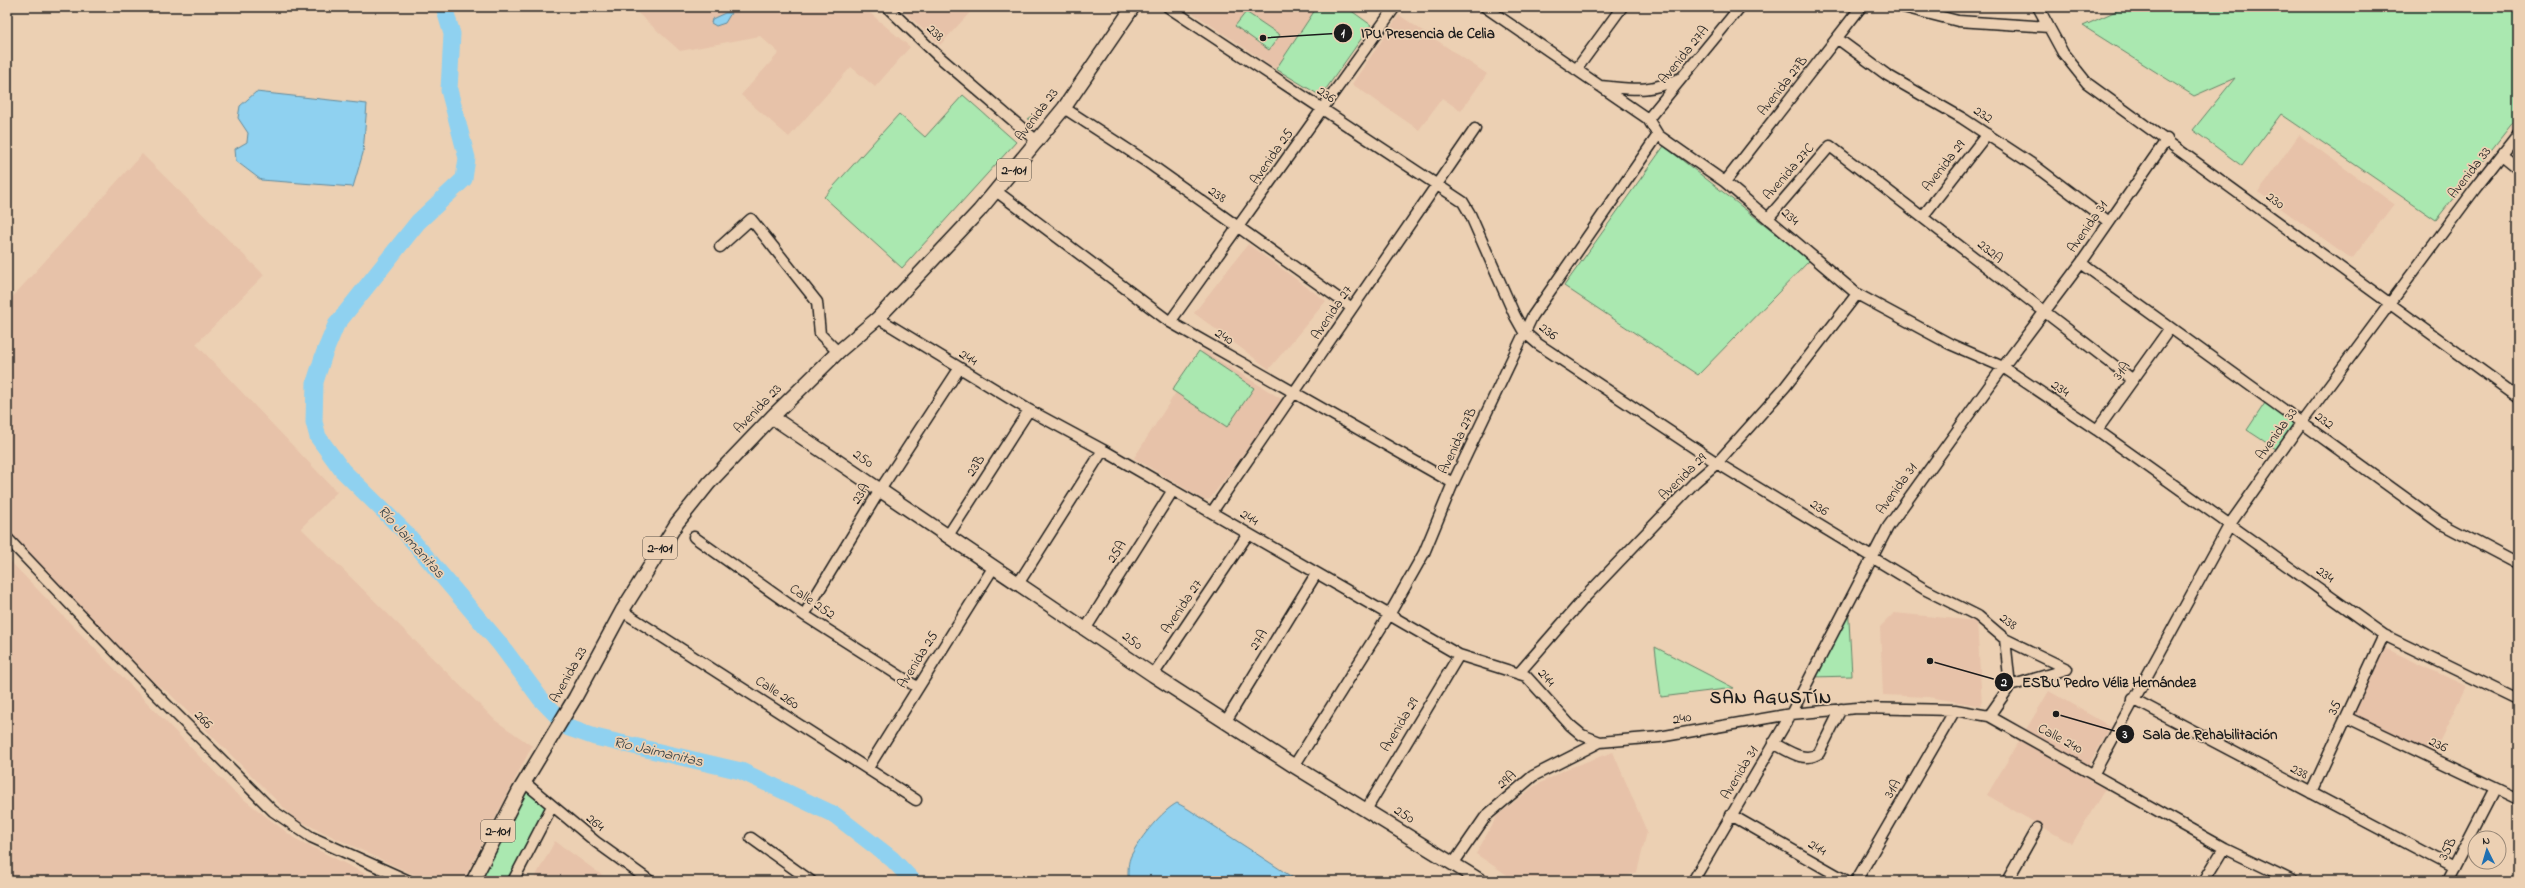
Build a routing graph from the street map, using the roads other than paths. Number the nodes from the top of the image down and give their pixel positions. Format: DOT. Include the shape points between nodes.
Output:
graph roads {
  1 [pos="887,7"];
  2 [pos="1132,7"];
  3 [pos="1168,7"];
  4 [pos="1395,7"];
  5 [pos="1485,7"];
  6 [pos="1622,7"];
  7 [pos="1740,7"];
  8 [pos="1861,7"];
  9 [pos="1903,7"];
  10 [pos="2038,7"];
  11 [pos="1498,11"];
  12 [pos="2049,27"];
  13 [pos="1838,39"];
  14 [pos="1576,70"];
  15 [pos="1685,76"];
  16 [pos="1599,86"];
  17 [pos="1064,108"];
  18 [pos="1323,108"];
  19 [pos="1648,119"];
  20 [pos="1475,129"];
  21 [pos="1987,134"];
  22 [pos="2518,134"];
  23 [pos="1658,135"];
  24 [pos="2167,139"];
  25 [pos="1038,142"];
  26 [pos="1830,146"];
  27 [pos="2502,155"];
  28 [pos="2518,168"];
  29 [pos="1725,182"];
  30 [pos="1436,184"];
  31 [pos="996,190"];
  32 [pos="1923,216"];
  33 [pos="1769,217"];
  34 [pos="2109,222"];
  35 [pos="1239,226"];
  36 [pos="720,247"];
  37 [pos="2081,263"];
  38 [pos="1857,294"];
  39 [pos="2391,303"];
  40 [pos="1352,308"];
  41 [pos="2043,312"];
  42 [pos="878,318"];
  43 [pos="1170,322"];
  44 [pos="2170,328"];
  45 [pos="1524,332"];
  46 [pos="838,352"];
  47 [pos="2003,367"];
  48 [pos="959,369"];
  49 [pos="2133,380"];
  50 [pos="1294,394"];
  51 [pos="2518,397"];
  52 [pos="1029,410"];
  53 [pos="772,417"];
  54 [pos="2302,422"];
  55 [pos="2097,430"];
  56 [pos="1103,450"];
  57 [pos="1717,463"];
  58 [pos="1453,483"];
  59 [pos="880,490"];
  60 [pos="1173,490"];
  61 [pos="1212,512"];
  62 [pos="2230,524"];
  63 [pos="1248,534"];
  64 [pos="694,537"];
  65 [pos="947,537"];
  66 [pos="7,538"];
  67 [pos="1870,557"];
  68 [pos="2518,564"];
  69 [pos="993,568"];
  70 [pos="1316,574"];
  71 [pos="1018,584"];
  72 [pos="622,611"];
  73 [pos="804,615"];
  74 [pos="1389,615"];
  75 [pos="1978,616"];
  76 [pos="1086,628"];
  77 [pos="2384,634"];
  78 [pos="2005,639"];
  79 [pos="1459,655"];
  80 [pos="1519,672"];
  81 [pos="1153,675"];
  82 [pos="2010,686"];
  83 [pos="917,687"];
  84 [pos="2133,699"];
  85 [pos="2518,700"];
  86 [pos="1841,709"];
  87 [pos="1955,710"];
  88 [pos="1791,714"];
  89 [pos="1989,716"];
  90 [pos="2346,717"];
  91 [pos="1226,721"];
  92 [pos="1600,742"];
  93 [pos="1774,743"];
  94 [pos="1294,766"];
  95 [pos="868,768"];
  96 [pos="2094,773"];
  97 [pos="524,782"];
  98 [pos="2495,788"];
  99 [pos="2311,793"];
  100 [pos="2518,799"];
  101 [pos="916,800"];
  102 [pos="552,806"];
  103 [pos="1366,810"];
  104 [pos="1731,815"];
  105 [pos="2037,828"];
  106 [pos="751,838"];
  107 [pos="2224,848"];
  108 [pos="1454,864"];
  109 [pos="2454,868"];
  110 [pos="2278,878"];
  111 [pos="409,881"];
  112 [pos="473,881"];
  113 [pos="513,881"];
  114 [pos="650,881"];
  115 [pos="811,881"];
  116 [pos="1481,881"];
  117 [pos="1693,881"];
  118 [pos="1847,881"];
  119 [pos="1856,881"];
  120 [pos="2007,881"];
  121 [pos="2204,881"];
  122 [pos="2294,881"];
  123 [pos="2447,881"];
  1 -- 25 [label="street, 238" via="936,54"];
  2 -- 17 [label="main road, Avenida 23 / 2-101"];
  3 -- 18 [label="street, 236"];
  4 -- 18 [label="street, Avenida 25"];
  5 -- 11 [label="street, 234"];
  6 -- 14 [label="street"];
  7 -- 15 [label="street, Avenida 27A"];
  8 -- 13 [label="street, Avenida 27B"];
  9 -- 12 [label="street" via="1958,21"];
  10 -- 12 [label="street, 230"];
  11 -- 14 [label="street, 234"];
  12 -- 24 [label="street, 230" via="2063,53 2087,83"];
  13 -- 21 [label="street, 232" via="1887,75"];
  13 -- 29 [label="street, Avenida 27B"];
  14 -- 16 [label="street, 234"];
  15 -- 16 [label="street, 234" via="1665,86 1638,90"];
  15 -- 19 [label="street, Avenida 27A"];
  16 -- 19 [label="street, 234"];
  17 -- 25 [label="main road, Avenida 23 / 2-101"];
  17 -- 35 [label="street, 238"];
  18 -- 30 [label="street, 236"];
  18 -- 35 [label="street, Avenida 25"];
  19 -- 23 [label="street, 234"];
  20 -- 30 [label="street, Avenida 27"];
  21 -- 32 [label="street, Avenida 29"];
  21 -- 34 [label="street, 232" via="2035,166"];
  22 -- 27 [label="street, Avenida 33"];
  23 -- 29 [label="street, 234"];
  23 -- 45 [label="street, Avenida 27B"];
  24 -- 34 [label="street, Avenida 31"];
  24 -- 39 [label="street, 230"];
  25 -- 31 [label="main road, Avenida 23 / 2-101"];
  26 -- 32 [label="street, 232A"];
  26 -- 33 [label="street, Avenida 27C"];
  27 -- 28 [label="street"];
  27 -- 39 [label="street, Avenida 33"];
  29 -- 33 [label="street, 234"];
  30 -- 40 [label="street, Avenida 27"];
  30 -- 45 [label="street, 236" via="1462,202 1470,214"];
  31 -- 42 [label="main road, Avenida 23 / 2-101"];
  31 -- 43 [label="street, 240"];
  32 -- 41 [label="street, 232A"];
  33 -- 38 [label="street, 234"];
  34 -- 37 [label="street, Avenida 31"];
  35 -- 40 [label="street, 238"];
  35 -- 43 [label="street, Avenida 25"];
  36 -- 46 [label="street" via="751,219 817,302 820,334"];
  37 -- 41 [label="street, Avenida 31"];
  37 -- 44 [label="street, 232"];
  38 -- 47 [label="street, 234" via="1950,344"];
  38 -- 57 [label="street, Avenida 29" via="1785,387"];
  39 -- 51 [label="street, 230"];
  39 -- 54 [label="street, Avenida 33"];
  40 -- 50 [label="street, Avenida 27"];
  41 -- 47 [label="street, Avenida 31"];
  41 -- 49 [label="street, 232A"];
  42 -- 46 [label="main road, Avenida 23 / 2-101"];
  42 -- 48 [label="street, 244"];
  43 -- 50 [label="street, 240"];
  44 -- 49 [label="street, 31A"];
  44 -- 54 [label="street, 232"];
  45 -- 57 [label="street, 236" via="1544,348"];
  45 -- 58 [label="street, Avenida 27B"];
  46 -- 53 [label="main road, Avenida 23 / 2-101"];
  47 -- 55 [label="street, 234"];
  47 -- 67 [label="street, Avenida 31" via="1888,527"];
  48 -- 52 [label="street, 244"];
  48 -- 59 [label="street, 23A"];
  49 -- 55 [label="street, 31A"];
  50 -- 58 [label="street, 240"];
  50 -- 61 [label="street, Avenida 27"];
  52 -- 56 [label="street, 244"];
  52 -- 65 [label="street, 23B"];
  53 -- 59 [label="main road, 250"];
  53 -- 72 [label="main road, Avenida 23 / 2-101" via="709,484 677,523"];
  54 -- 62 [label="street, Avenida 33"];
  54 -- 68 [label="street, 232" via="2440,523"];
  55 -- 62 [label="street, 234"];
  56 -- 60 [label="street, 244"];
  56 -- 71 [label="street"];
  57 -- 67 [label="street, 236"];
  57 -- 80 [label="street, Avenida 29" via="1695,482 1598,584"];
  58 -- 74 [label="street, Avenida 27B" via="1424,553"];
  59 -- 65 [label="main road, 250"];
  59 -- 73 [label="street, 23A"];
  60 -- 61 [label="street, 244"];
  60 -- 76 [label="street, 25A"];
  61 -- 63 [label="street, 244"];
  62 -- 77 [label="street, 234"];
  62 -- 84 [label="street, Avenida 33"];
  63 -- 70 [label="street, 244"];
  63 -- 81 [label="street, Avenida 27"];
  64 -- 73 [label="street, Calle 252"];
  65 -- 69 [label="main road, 250"];
  66 -- 111 [label="street, 266" via="273,811 311,837"];
  67 -- 75 [label="street, 236" via="1926,590"];
  67 -- 88 [label="street, Avenida 31"];
  69 -- 71 [label="main road, 250"];
  69 -- 83 [label="street, Avenida 25"];
  70 -- 74 [label="street, 244"];
  70 -- 91 [label="street, 27A"];
  71 -- 76 [label="main road, 250"];
  72 -- 95 [label="street, Calle 260"];
  72 -- 97 [label="main road, Avenida 23 / 2-101" via="575,698"];
  73 -- 83 [label="street, Calle 252"];
  74 -- 79 [label="street, 244"];
  74 -- 94 [label="street, Avenida 27B"];
  75 -- 78 [label="street, 238"];
  76 -- 81 [label="main road, 250"];
  77 -- 85 [label="street, 234"];
  77 -- 90 [label="street, 35"];
  78 -- 82 [label="street"];
  78 -- 82 [label="street, 238" via="2067,669"];
  79 -- 80 [label="street, 244"];
  79 -- 103 [label="street, Avenida 29"];
  80 -- 92 [label="street, 244" via="1530,680 1570,725 1582,735"];
  81 -- 91 [label="main road, 250"];
  82 -- 89 [label="street"];
  83 -- 95 [label="street, Avenida 25"];
  84 -- 96 [label="street, Avenida 33"];
  84 -- 99 [label="street, 238"];
  86 -- 87 [label="street, Calle 240"];
  86 -- 88 [label="street, Calle 240"];
  86 -- 93 [label="street" via="1819,753 1812,758 1804,758"];
  87 -- 89 [label="street, Calle 240"];
  87 -- 119 [label="street, 31A"];
  88 -- 92 [label="street, 240" via="1659,737"];
  88 -- 93 [label="street, Avenida 31"];
  89 -- 96 [label="street, Calle 240"];
  90 -- 98 [label="street, 236"];
  90 -- 99 [label="street, 35"];
  91 -- 94 [label="main road, 250"];
  92 -- 108 [label="street, 29A" via="1533,776 1486,816"];
  93 -- 104 [label="street, Avenida 31"];
  94 -- 103 [label="main road, 250"];
  95 -- 101 [label="street, Calle 260"];
  96 -- 107 [label="street, Calle 240"];
  97 -- 102 [label="street, 264"];
  97 -- 112 [label="main road, Avenida 23 / 2-101"];
  98 -- 100 [label="street, 236"];
  98 -- 109 [label="street, 35B"];
  99 -- 109 [label="street, 238"];
  102 -- 113 [label="street"];
  102 -- 114 [label="street, 264"];
  103 -- 108 [label="main road, 250"];
  104 -- 117 [label="street, Avenida 31"];
  104 -- 118 [label="street, 244"];
  105 -- 120 [label="street"];
  106 -- 115 [label="street"];
  107 -- 110 [label="street, Calle 240"];
  107 -- 121 [label="street"];
  108 -- 116 [label="main road, 250"];
  109 -- 123 [label="street, 35B"];
  110 -- 122 [label="street, Calle 240"];
}
